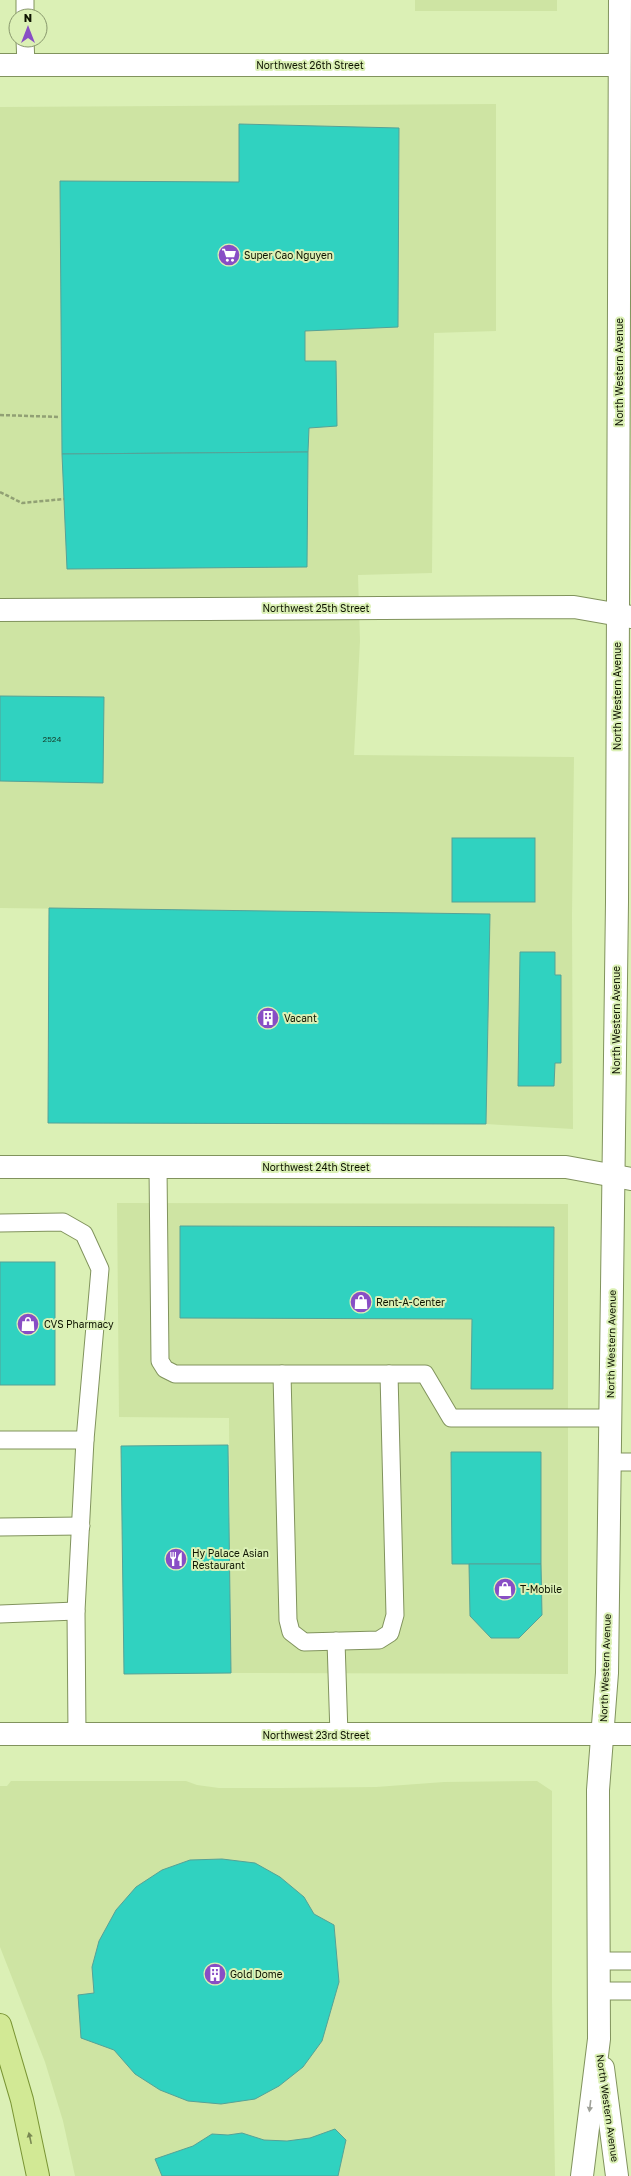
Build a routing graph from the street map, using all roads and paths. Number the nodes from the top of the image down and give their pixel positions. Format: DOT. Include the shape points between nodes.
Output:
graph roads {
  1 [pos="620,0"];
  2 [pos="25,48"];
  3 [pos="0,65"];
  4 [pos="26,65"];
  5 [pos="620,65"];
  6 [pos="0,415"];
  7 [pos="60,417"];
  8 [pos="0,492"];
  9 [pos="64,499"];
  10 [pos="0,610"];
  11 [pos="624,616"];
  12 [pos="0,1167"];
  13 [pos="158,1167"];
  14 [pos="623,1177"];
  15 [pos="0,1223"];
  16 [pos="282,1374"];
  17 [pos="389,1374"];
  18 [pos="610,1418"];
  19 [pos="0,1440"];
  20 [pos="85,1440"];
  21 [pos="609,1462"];
  22 [pos="631,1462"];
  23 [pos="81,1526"];
  24 [pos="0,1528"];
  25 [pos="76,1611"];
  26 [pos="0,1614"];
  27 [pos="336,1641"];
  28 [pos="0,1734"];
  29 [pos="77,1734"];
  30 [pos="602,1734"];
  31 [pos="631,1734"];
  32 [pos="339,1735"];
  33 [pos="598,1961"];
  34 [pos="631,1961"];
  35 [pos="599,1991"];
  36 [pos="631,1991"];
  37 [pos="0,2025"];
  38 [pos="599,2039"];
  39 [pos="38,2176"];
  40 [pos="582,2176"];
  41 [pos="617,2176"];
  1 -- 5 [label="street, North Western Avenue"];
  2 -- 4 [label="lane"];
  3 -- 4 [label="street, Northwest 26th Street"];
  4 -- 5 [label="street, Northwest 26th Street"];
  5 -- 11 [label="street, North Western Avenue"];
  6 -- 7 [label="path"];
  8 -- 9 [label="path" via="22,503"];
  10 -- 11 [label="street, Northwest 25th Street" via="574,607"];
  11 -- 14 [label="street, North Western Avenue"];
  12 -- 13 [label="street, Northwest 24th Street"];
  13 -- 14 [label="street, Northwest 24th Street" via="566,1167"];
  13 -- 16 [label="lane" via="160,1361 165,1370 175,1374"];
  14 -- 18 [label="street, North Western Avenue"];
  15 -- 20 [label="lane" via="63,1222 84,1234 100,1270"];
  16 -- 17 [label="lane"];
  16 -- 27 [label="lane" via="288,1620 291,1632 304,1642"];
  17 -- 18 [label="lane" via="425,1374 451,1418"];
  17 -- 27 [label="lane" via="395,1615 390,1633 379,1640"];
  18 -- 21 [label="street, North Western Avenue"];
  19 -- 20 [label="lane"];
  20 -- 23 [label="lane"];
  21 -- 22 [label="lane"];
  21 -- 30 [label="street, North Western Avenue" via="607,1673"];
  23 -- 24 [label="lane"];
  23 -- 25 [label="lane"];
  25 -- 26 [label="lane"];
  25 -- 29 [label="lane"];
  27 -- 32 [label="lane"];
  28 -- 29 [label="street, Northwest 23rd Street"];
  29 -- 32 [label="street, Northwest 23rd Street"];
  30 -- 31 [label="street, Northwest 23rd Street"];
  30 -- 32 [label="street, Northwest 23rd Street"];
  30 -- 33 [label="street, North Western Avenue" via="598,1790"];
  33 -- 34 [label="lane"];
  33 -- 35 [label="street, North Western Avenue"];
  35 -- 36 [label="lane"];
  35 -- 38 [label="street, North Western Avenue"];
  39 -- 37 [label="main road, one-way" via="22,2100"];
  38 -- 40 [label="street, North Western Avenue, one-way"];
  38 -- 41 [label="street, North Western Avenue"];
}
